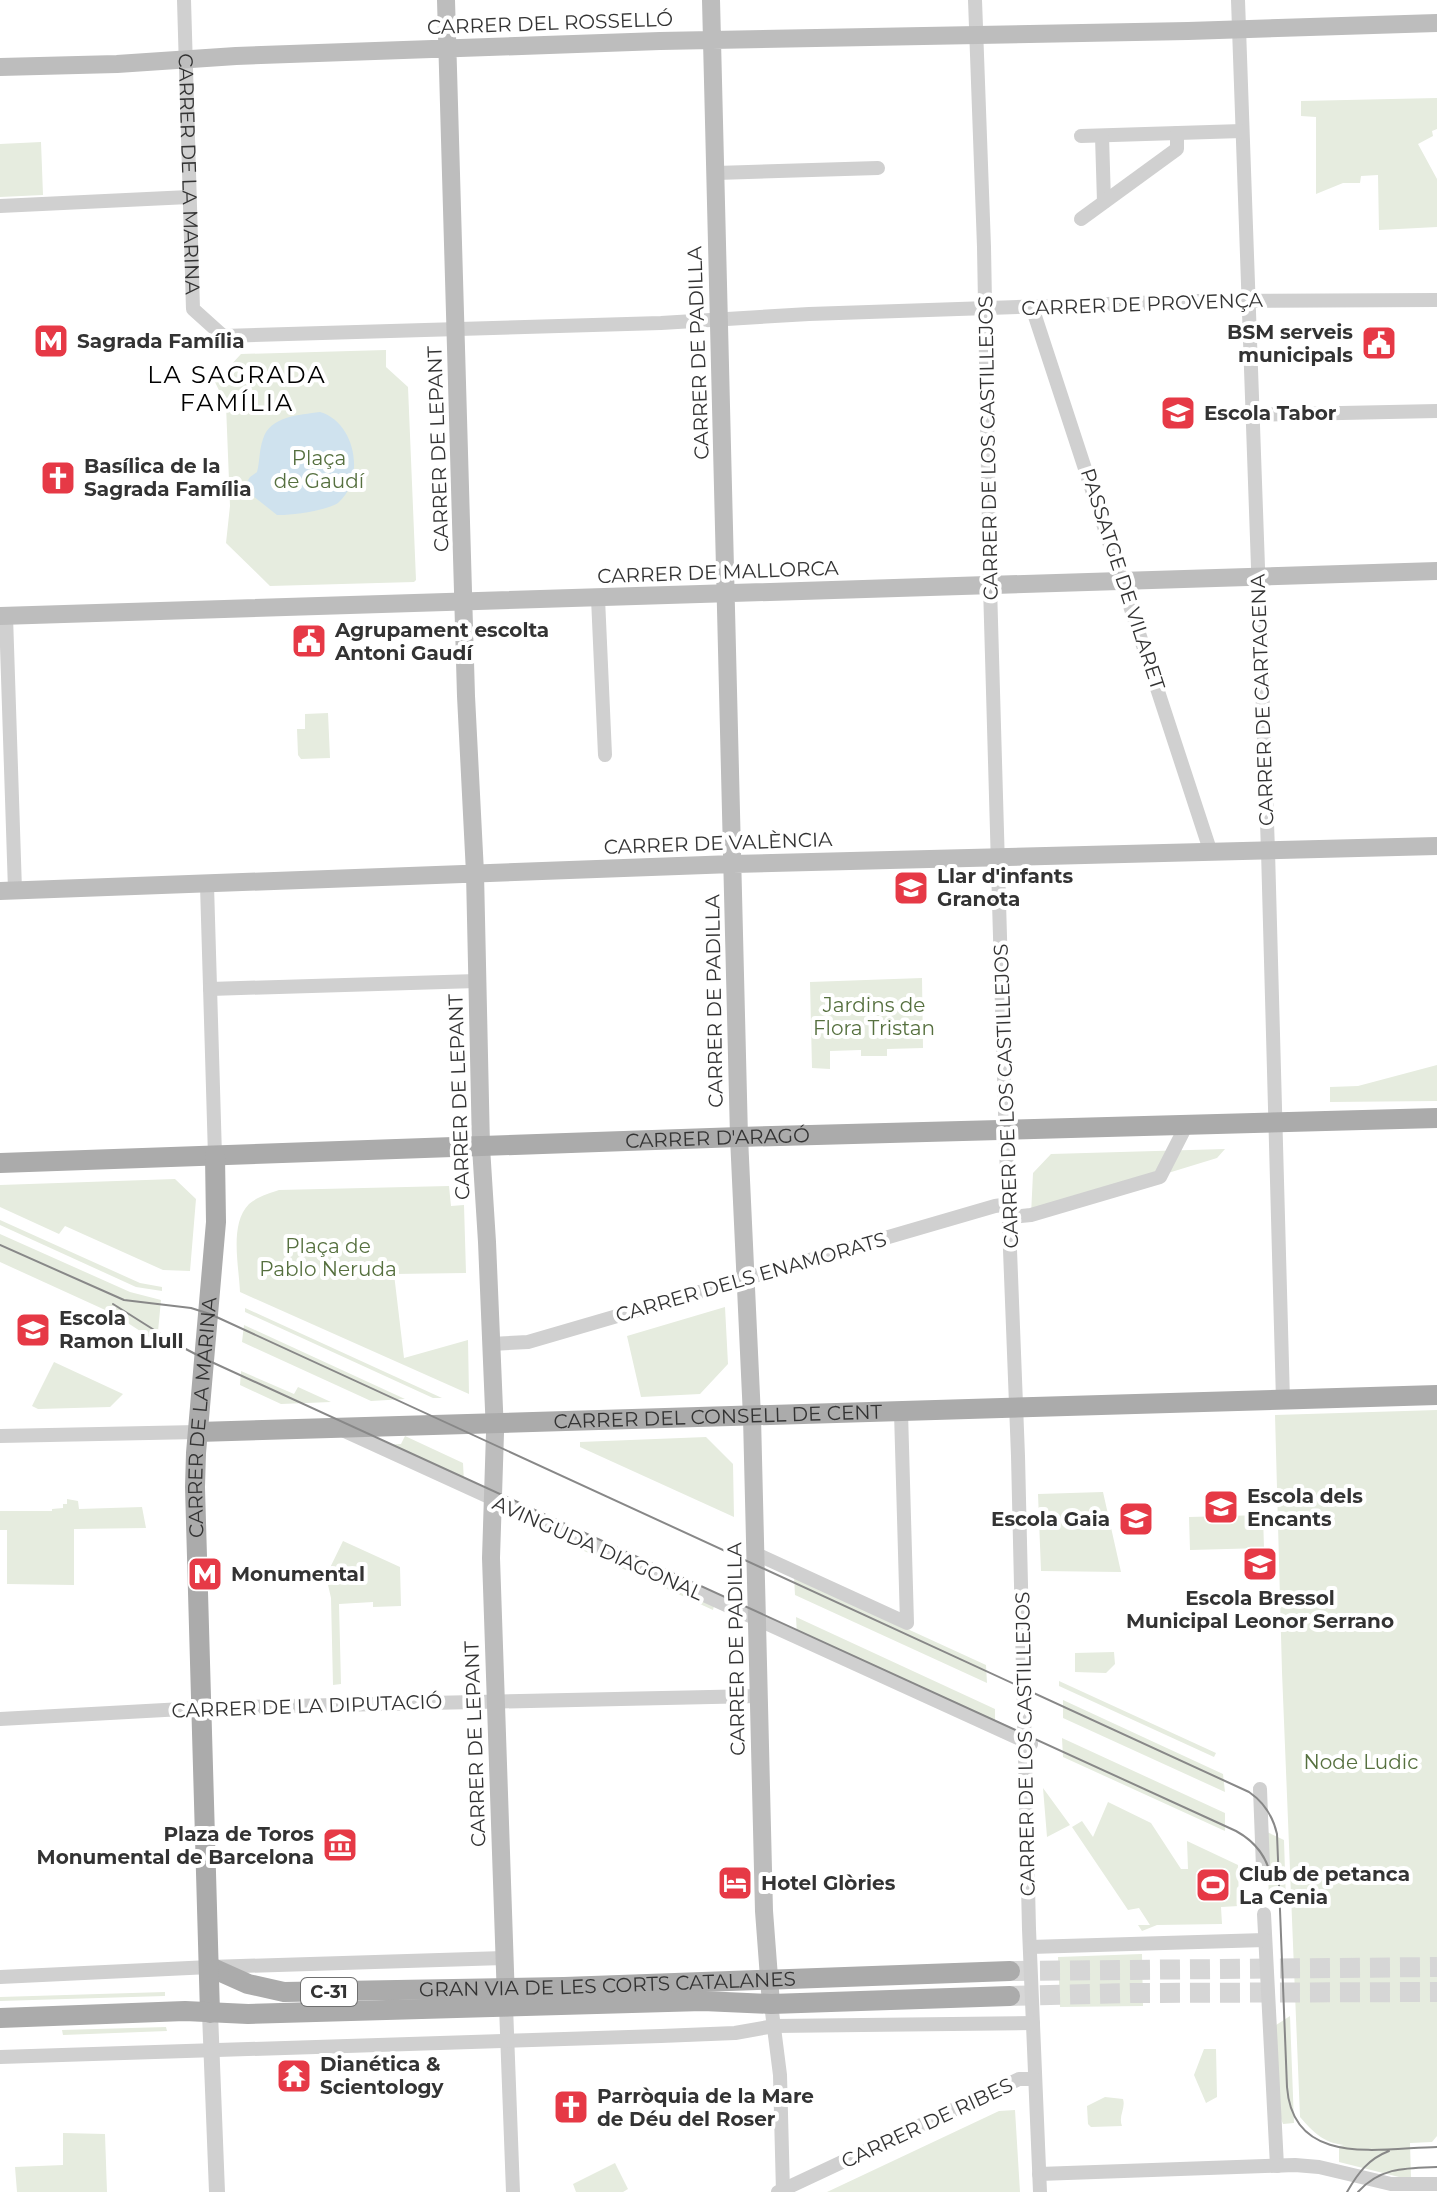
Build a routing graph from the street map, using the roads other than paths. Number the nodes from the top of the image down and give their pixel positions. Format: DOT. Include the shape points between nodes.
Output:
graph roads {
  1 [pos="184,0"];
  2 [pos="446,0"];
  3 [pos="711,0"];
  4 [pos="975,0"];
  5 [pos="1238,0"];
  6 [pos="1437,23"];
  7 [pos="1239,29"];
  8 [pos="976,35"];
  9 [pos="712,40"];
  10 [pos="447,48"];
  11 [pos="186,59"];
  12 [pos="0,67"];
  13 [pos="1242,131"];
  14 [pos="1177,133"];
  15 [pos="1081,136"];
  16 [pos="1102,136"];
  17 [pos="878,168"];
  18 [pos="716,173"];
  19 [pos="189,197"];
  20 [pos="1104,202"];
  21 [pos="0,206"];
  22 [pos="1081,219"];
  23 [pos="1249,300"];
  24 [pos="1437,300"];
  25 [pos="1032,307"];
  26 [pos="984,309"];
  27 [pos="719,319"];
  28 [pos="456,328"];
  29 [pos="223,336"];
  30 [pos="1437,411"];
  31 [pos="1252,415"];
  32 [pos="1437,571"];
  33 [pos="1257,578"];
  34 [pos="1124,581"];
  35 [pos="990,586"];
  36 [pos="727,594"];
  37 [pos="598,598"];
  38 [pos="464,600"];
  39 [pos="3,616"];
  40 [pos="605,755"];
  41 [pos="1437,846"];
  42 [pos="1268,851"];
  43 [pos="1211,853"];
  44 [pos="998,858"];
  45 [pos="733,864"];
  46 [pos="475,873"];
  47 [pos="207,885"];
  48 [pos="7,890"];
  49 [pos="477,981"];
  50 [pos="210,989"];
  51 [pos="1437,1118"];
  52 [pos="1275,1122"];
  53 [pos="1187,1124"];
  54 [pos="1006,1131"];
  55 [pos="739,1137"];
  56 [pos="481,1147"];
  57 [pos="215,1156"];
  58 [pos="0,1163"];
  59 [pos="1010,1210"];
  60 [pos="745,1280"];
  61 [pos="491,1344"];
  62 [pos="1437,1395"];
  63 [pos="1283,1401"];
  64 [pos="1015,1409"];
  65 [pos="901,1412"];
  66 [pos="752,1417"];
  67 [pos="494,1423"];
  68 [pos="340,1429"];
  69 [pos="198,1432"];
  70 [pos="0,1436"];
  71 [pos="494,1501"];
  72 [pos="754,1553"];
  73 [pos="756,1620"];
  74 [pos="757,1696"];
  75 [pos="495,1700"];
  76 [pos="201,1708"];
  77 [pos="0,1719"];
  78 [pos="1028,1743"];
  79 [pos="1261,1795"];
  80 [pos="1263,1868"];
  81 [pos="1264,1914"];
  82 [pos="1265,1940"];
  83 [pos="1030,1947"];
  84 [pos="504,1958"];
  85 [pos="210,1967"];
  86 [pos="1010,1971"];
  87 [pos="0,1977"];
  88 [pos="769,1980"];
  89 [pos="1010,1996"];
  90 [pos="506,1997"];
  91 [pos="732,2003"];
  92 [pos="771,2004"];
  93 [pos="210,2013"];
  94 [pos="0,2018"];
  95 [pos="1033,2023"];
  96 [pos="774,2026"];
  97 [pos="508,2042"];
  98 [pos="211,2051"];
  99 [pos="0,2057"];
  100 [pos="1035,2079"];
  101 [pos="1277,2166"];
  102 [pos="1039,2174"];
  103 [pos="1437,2184"];
  104 [pos="781,2191"];
  105 [pos="217,2192"];
  106 [pos="513,2192"];
  107 [pos="1040,2192"];
  1 -- 11 [label="street, CARRER DE LA MARINA"];
  2 -- 10 [label="main road, CARRER DE LEPANT"];
  3 -- 9 [label="main road, CARRER DE PADILLA"];
  4 -- 8 [label="street, CARRER DE LOS CASTILLEJOS"];
  5 -- 7 [label="street, CARRER DE CARTAGENA"];
  6 -- 7 [label="main road, CARRER DEL ROSSELLÓ"];
  7 -- 8 [label="main road, CARRER DEL ROSSELLÓ"];
  7 -- 13 [label="street, CARRER DE CARTAGENA"];
  8 -- 9 [label="main road, CARRER DEL ROSSELLÓ"];
  8 -- 26 [label="street, CARRER DE LOS CASTILLEJOS"];
  9 -- 10 [label="main road, CARRER DEL ROSSELLÓ"];
  9 -- 18 [label="main road, CARRER DE PADILLA"];
  10 -- 11 [label="main road, CARRER DEL ROSSELLÓ"];
  10 -- 28 [label="main road, CARRER DE LEPANT"];
  11 -- 12 [label="main road, CARRER DEL ROSSELLÓ"];
  11 -- 19 [label="street, CARRER DE LA MARINA"];
  13 -- 14 [label="street"];
  13 -- 23 [label="street, CARRER DE CARTAGENA"];
  14 -- 16 [label="street"];
  14 -- 20 [label="street" via="1177,149"];
  15 -- 16 [label="street"];
  16 -- 20 [label="street"];
  17 -- 18 [label="street"];
  18 -- 27 [label="main road, CARRER DE PADILLA"];
  19 -- 21 [label="street"];
  19 -- 29 [label="street, CARRER DE LA MARINA" via="193,309"];
  20 -- 22 [label="street"];
  23 -- 24 [label="street, CARRER DE PROVENÇA"];
  23 -- 25 [label="street, CARRER DE PROVENÇA"];
  23 -- 31 [label="street, CARRER DE CARTAGENA"];
  25 -- 26 [label="street, CARRER DE PROVENÇA"];
  25 -- 34 [label="street, PASSATGE DE VILARET"];
  26 -- 27 [label="street, CARRER DE PROVENÇA"];
  26 -- 35 [label="street, CARRER DE LOS CASTILLEJOS"];
  27 -- 28 [label="street, CARRER DE PROVENÇA"];
  27 -- 36 [label="main road, CARRER DE PADILLA"];
  28 -- 29 [label="street, CARRER DE PROVENÇA"];
  28 -- 38 [label="main road, CARRER DE LEPANT"];
  30 -- 31 [label="street"];
  31 -- 33 [label="street, CARRER DE CARTAGENA"];
  32 -- 33 [label="main road, CARRER DE MALLORCA"];
  33 -- 34 [label="main road, CARRER DE MALLORCA"];
  33 -- 42 [label="street, CARRER DE CARTAGENA"];
  34 -- 35 [label="main road, CARRER DE MALLORCA"];
  34 -- 43 [label="street, PASSATGE DE VILARET"];
  35 -- 36 [label="main road, CARRER DE MALLORCA"];
  35 -- 44 [label="street, CARRER DE LOS CASTILLEJOS"];
  36 -- 37 [label="main road, CARRER DE MALLORCA"];
  36 -- 45 [label="main road, CARRER DE PADILLA"];
  37 -- 38 [label="main road, CARRER DE MALLORCA"];
  37 -- 40 [label="street"];
  38 -- 39 [label="main road, CARRER DE MALLORCA"];
  38 -- 46 [label="main road, CARRER DE LEPANT"];
  39 -- 48 [label="street"];
  41 -- 42 [label="main road, CARRER DE VALÈNCIA"];
  42 -- 43 [label="main road, CARRER DE VALÈNCIA"];
  42 -- 52 [label="street, CARRER DE CARTAGENA"];
  43 -- 44 [label="main road, CARRER DE VALÈNCIA"];
  44 -- 45 [label="main road, CARRER DE VALÈNCIA"];
  44 -- 54 [label="street, CARRER DE LOS CASTILLEJOS"];
  45 -- 46 [label="main road, CARRER DE VALÈNCIA"];
  45 -- 55 [label="main road, CARRER DE PADILLA"];
  46 -- 47 [label="main road, CARRER DE VALÈNCIA"];
  46 -- 49 [label="main road, CARRER DE LEPANT"];
  47 -- 48 [label="main road, CARRER DE VALÈNCIA"];
  47 -- 50 [label="street, CARRER DE LA MARINA"];
  49 -- 50 [label="street"];
  49 -- 56 [label="main road, CARRER DE LEPANT"];
  50 -- 57 [label="street, CARRER DE LA MARINA"];
  51 -- 52 [label="main road, CARRER D'ARAGÓ"];
  52 -- 53 [label="main road, CARRER D'ARAGÓ"];
  52 -- 63 [label="street, CARRER DE CARTAGENA"];
  53 -- 54 [label="main road, CARRER D'ARAGÓ"];
  53 -- 59 [label="street, CARRER DELS ENAMORATS" via="1160,1177 1031,1215"];
  54 -- 55 [label="main road, CARRER D'ARAGÓ"];
  54 -- 59 [label="street, CARRER DE LOS CASTILLEJOS"];
  55 -- 56 [label="main road, CARRER D'ARAGÓ"];
  55 -- 60 [label="main road, CARRER DE PADILLA"];
  56 -- 57 [label="main road, CARRER D'ARAGÓ"];
  56 -- 61 [label="main road, CARRER DE LEPANT"];
  57 -- 58 [label="main road, CARRER D'ARAGÓ"];
  57 -- 69 [label="main road, CARRER DE LA MARINA" via="216,1222"];
  59 -- 60 [label="street, CARRER DELS ENAMORATS" via="995,1206"];
  59 -- 64 [label="street, CARRER DE LOS CASTILLEJOS"];
  60 -- 61 [label="street, CARRER DELS ENAMORATS" via="528,1342"];
  60 -- 66 [label="main road, CARRER DE PADILLA"];
  61 -- 67 [label="main road, CARRER DE LEPANT"];
  62 -- 63 [label="main road, CARRER DEL CONSELL DE CENT"];
  63 -- 64 [label="main road, CARRER DEL CONSELL DE CENT"];
  64 -- 65 [label="main road, CARRER DEL CONSELL DE CENT"];
  64 -- 78 [label="street, CARRER DE LOS CASTILLEJOS"];
  65 -- 66 [label="main road, CARRER DEL CONSELL DE CENT"];
  65 -- 72 [label="street" via="907,1623"];
  66 -- 67 [label="main road, CARRER DEL CONSELL DE CENT"];
  66 -- 72 [label="main road, CARRER DE PADILLA"];
  67 -- 68 [label="main road, CARRER DEL CONSELL DE CENT"];
  67 -- 71 [label="main road, CARRER DE LEPANT"];
  68 -- 69 [label="main road, CARRER DEL CONSELL DE CENT"];
  68 -- 71 [label="street, AVINGUDA DIAGONAL"];
  69 -- 70 [label="street, CARRER DEL CONSELL DE CENT"];
  69 -- 76 [label="main road, CARRER DE LA MARINA"];
  71 -- 73 [label="street, AVINGUDA DIAGONAL"];
  71 -- 75 [label="main road, CARRER DE LEPANT"];
  72 -- 73 [label="main road, CARRER DE PADILLA"];
  73 -- 74 [label="main road, CARRER DE PADILLA"];
  73 -- 78 [label="street, AVINGUDA DIAGONAL"];
  74 -- 75 [label="street, CARRER DE LA DIPUTACIÓ"];
  74 -- 88 [label="main road, CARRER DE PADILLA"];
  75 -- 76 [label="street, CARRER DE LA DIPUTACIÓ"];
  75 -- 84 [label="main road, CARRER DE LEPANT"];
  76 -- 77 [label="street, CARRER DE LA DIPUTACIÓ"];
  76 -- 85 [label="main road, CARRER DE LA MARINA"];
  78 -- 83 [label="street, CARRER DE LOS CASTILLEJOS"];
  79 -- 80 [label="street"];
  81 -- 82 [label="street"];
  82 -- 83 [label="street"];
  82 -- 101 [label="street"];
  83 -- 95 [label="street, CARRER DE LOS CASTILLEJOS"];
  84 -- 85 [label="street"];
  84 -- 90 [label="main road, CARRER DE LEPANT"];
  85 -- 87 [label="street"];
  85 -- 90 [label="main road, GRAN VIA DE LES CORTS CATALANES / C-31" via="284,1992"];
  85 -- 93 [label="main road, CARRER DE LA MARINA"];
  86 -- 88 [label="main road, GRAN VIA DE LES CORTS CATALANES / C-31"];
  88 -- 90 [label="main road, GRAN VIA DE LES CORTS CATALANES / C-31"];
  88 -- 92 [label="main road, CARRER DE PADILLA"];
  89 -- 92 [label="main road, GRAN VIA DE LES CORTS CATALANES / C-31"];
  90 -- 91 [label="main road, GRAN VIA DE LES CORTS CATALANES / C-31"];
  90 -- 93 [label="main road, GRAN VIA DE LES CORTS CATALANES / C-31"];
  90 -- 97 [label="street, CARRER DE LEPANT"];
  91 -- 92 [label="main road, GRAN VIA DE LES CORTS CATALANES / C-31"];
  91 -- 96 [label="street, GRAN VIA DE LES CORTS CATALANES"];
  92 -- 96 [label="street, CARRER DE PADILLA"];
  93 -- 94 [label="main road, GRAN VIA DE LES CORTS CATALANES / C-31"];
  93 -- 98 [label="street, CARRER DE LA MARINA"];
  95 -- 96 [label="street, GRAN VIA DE LES CORTS CATALANES"];
  95 -- 100 [label="street, CARRER DE LOS CASTILLEJOS"];
  96 -- 97 [label="street" via="735,2033"];
  96 -- 104 [label="street, CARRER DE PADILLA"];
  97 -- 98 [label="street"];
  97 -- 106 [label="street, CARRER DE LEPANT"];
  98 -- 99 [label="street"];
  98 -- 105 [label="street, CARRER DE LA MARINA"];
  100 -- 102 [label="street, CARRER DE LOS CASTILLEJOS"];
  100 -- 104 [label="street, CARRER DE RIBES" via="1019,2079"];
  101 -- 102 [label="street"];
  101 -- 103 [label="street" via="1319,2167 1391,2184"];
  102 -- 107 [label="street, CARRER DE LOS CASTILLEJOS"];
}
